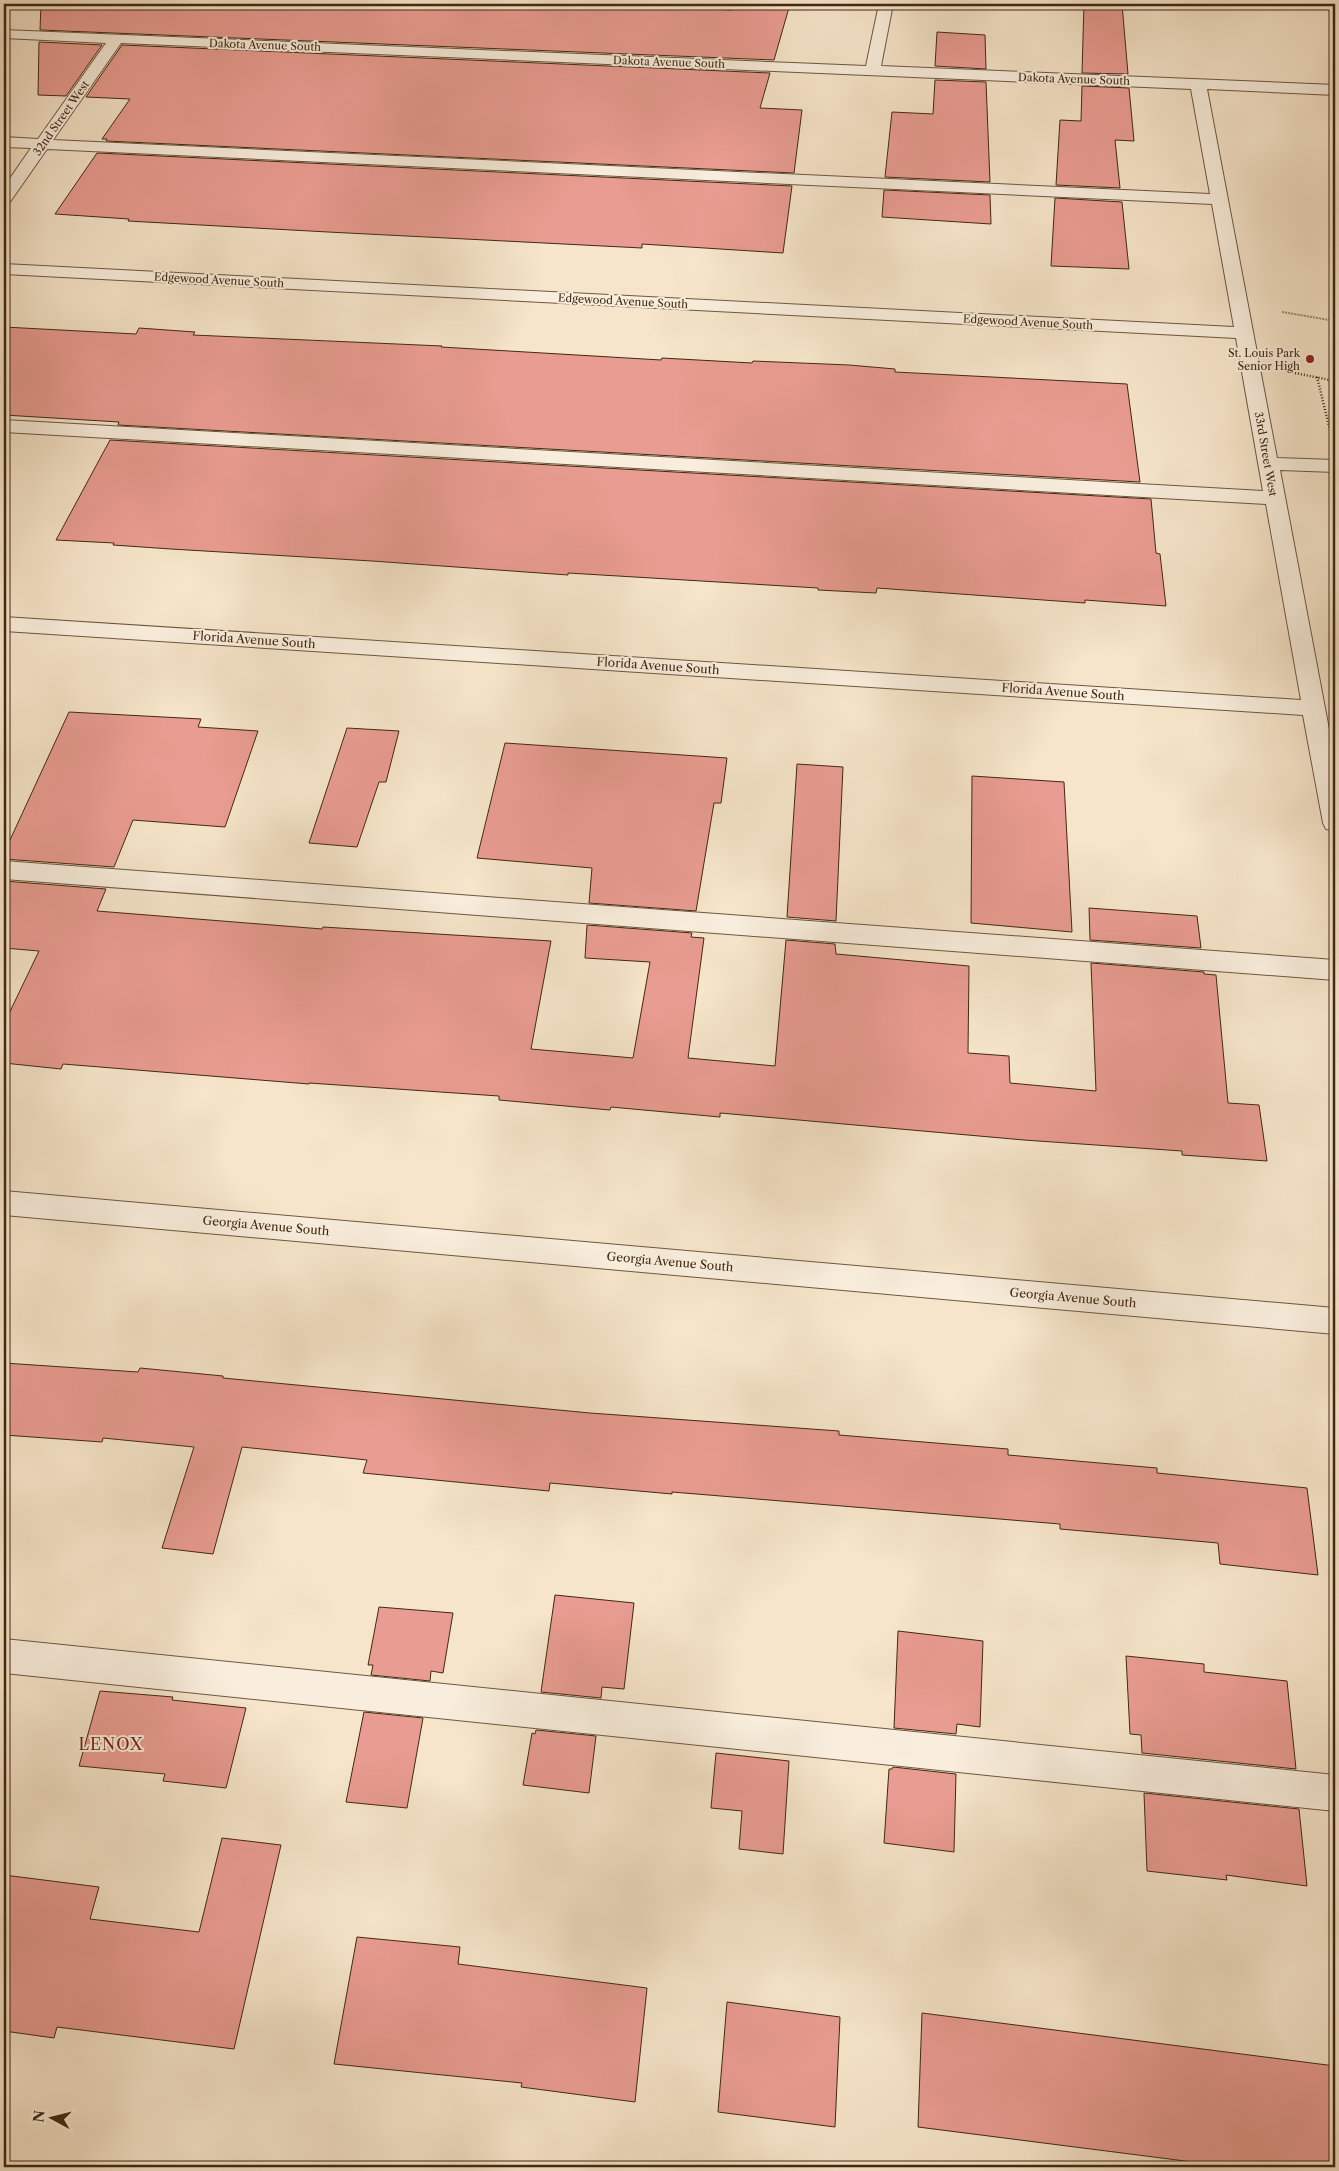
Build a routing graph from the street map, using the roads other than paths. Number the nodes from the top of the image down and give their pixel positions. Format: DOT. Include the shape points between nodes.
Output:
graph roads {
  1 [pos="886,4"];
  2 [pos="4,34"];
  3 [pos="117,38"];
  4 [pos="873,71"];
  5 [pos="1198,84"];
  6 [pos="1335,90"];
  7 [pos="4,142"];
  8 [pos="43,144"];
  9 [pos="4,198"];
  10 [pos="1220,199"];
  11 [pos="4,269"];
  12 [pos="1243,333"];
  13 [pos="4,426"];
  14 [pos="1268,464"];
  15 [pos="1335,466"];
  16 [pos="1274,498"];
  17 [pos="4,624"];
  18 [pos="1313,708"];
  19 [pos="1335,823"];
  20 [pos="4,870"];
  21 [pos="1335,970"];
  22 [pos="4,1203"];
  23 [pos="1335,1321"];
  24 [pos="4,1656"];
  25 [pos="1335,1793"];
  1 -- 4 [label="street"];
  2 -- 3 [label="street, Dakota Avenue South"];
  3 -- 4 [label="street, Dakota Avenue South"];
  3 -- 8 [label="street, 32nd Street West"];
  4 -- 5 [label="street, Dakota Avenue South"];
  5 -- 6 [label="street, Dakota Avenue South"];
  5 -- 10 [label="street, 33rd Street West"];
  7 -- 8 [label="street"];
  8 -- 9 [label="street, 32nd Street West"];
  8 -- 10 [label="street"];
  10 -- 12 [label="street, 33rd Street West"];
  11 -- 12 [label="street, Edgewood Avenue South"];
  12 -- 14 [label="street, 33rd Street West"];
  13 -- 16 [label="street"];
  14 -- 15 [label="street"];
  14 -- 16 [label="street, 33rd Street West"];
  16 -- 18 [label="street, 33rd Street West"];
  17 -- 18 [label="street, Florida Avenue South"];
  18 -- 19 [label="street, 33rd Street West"];
  20 -- 21 [label="street"];
  22 -- 23 [label="street, Georgia Avenue South"];
  24 -- 25 [label="street"];
}
